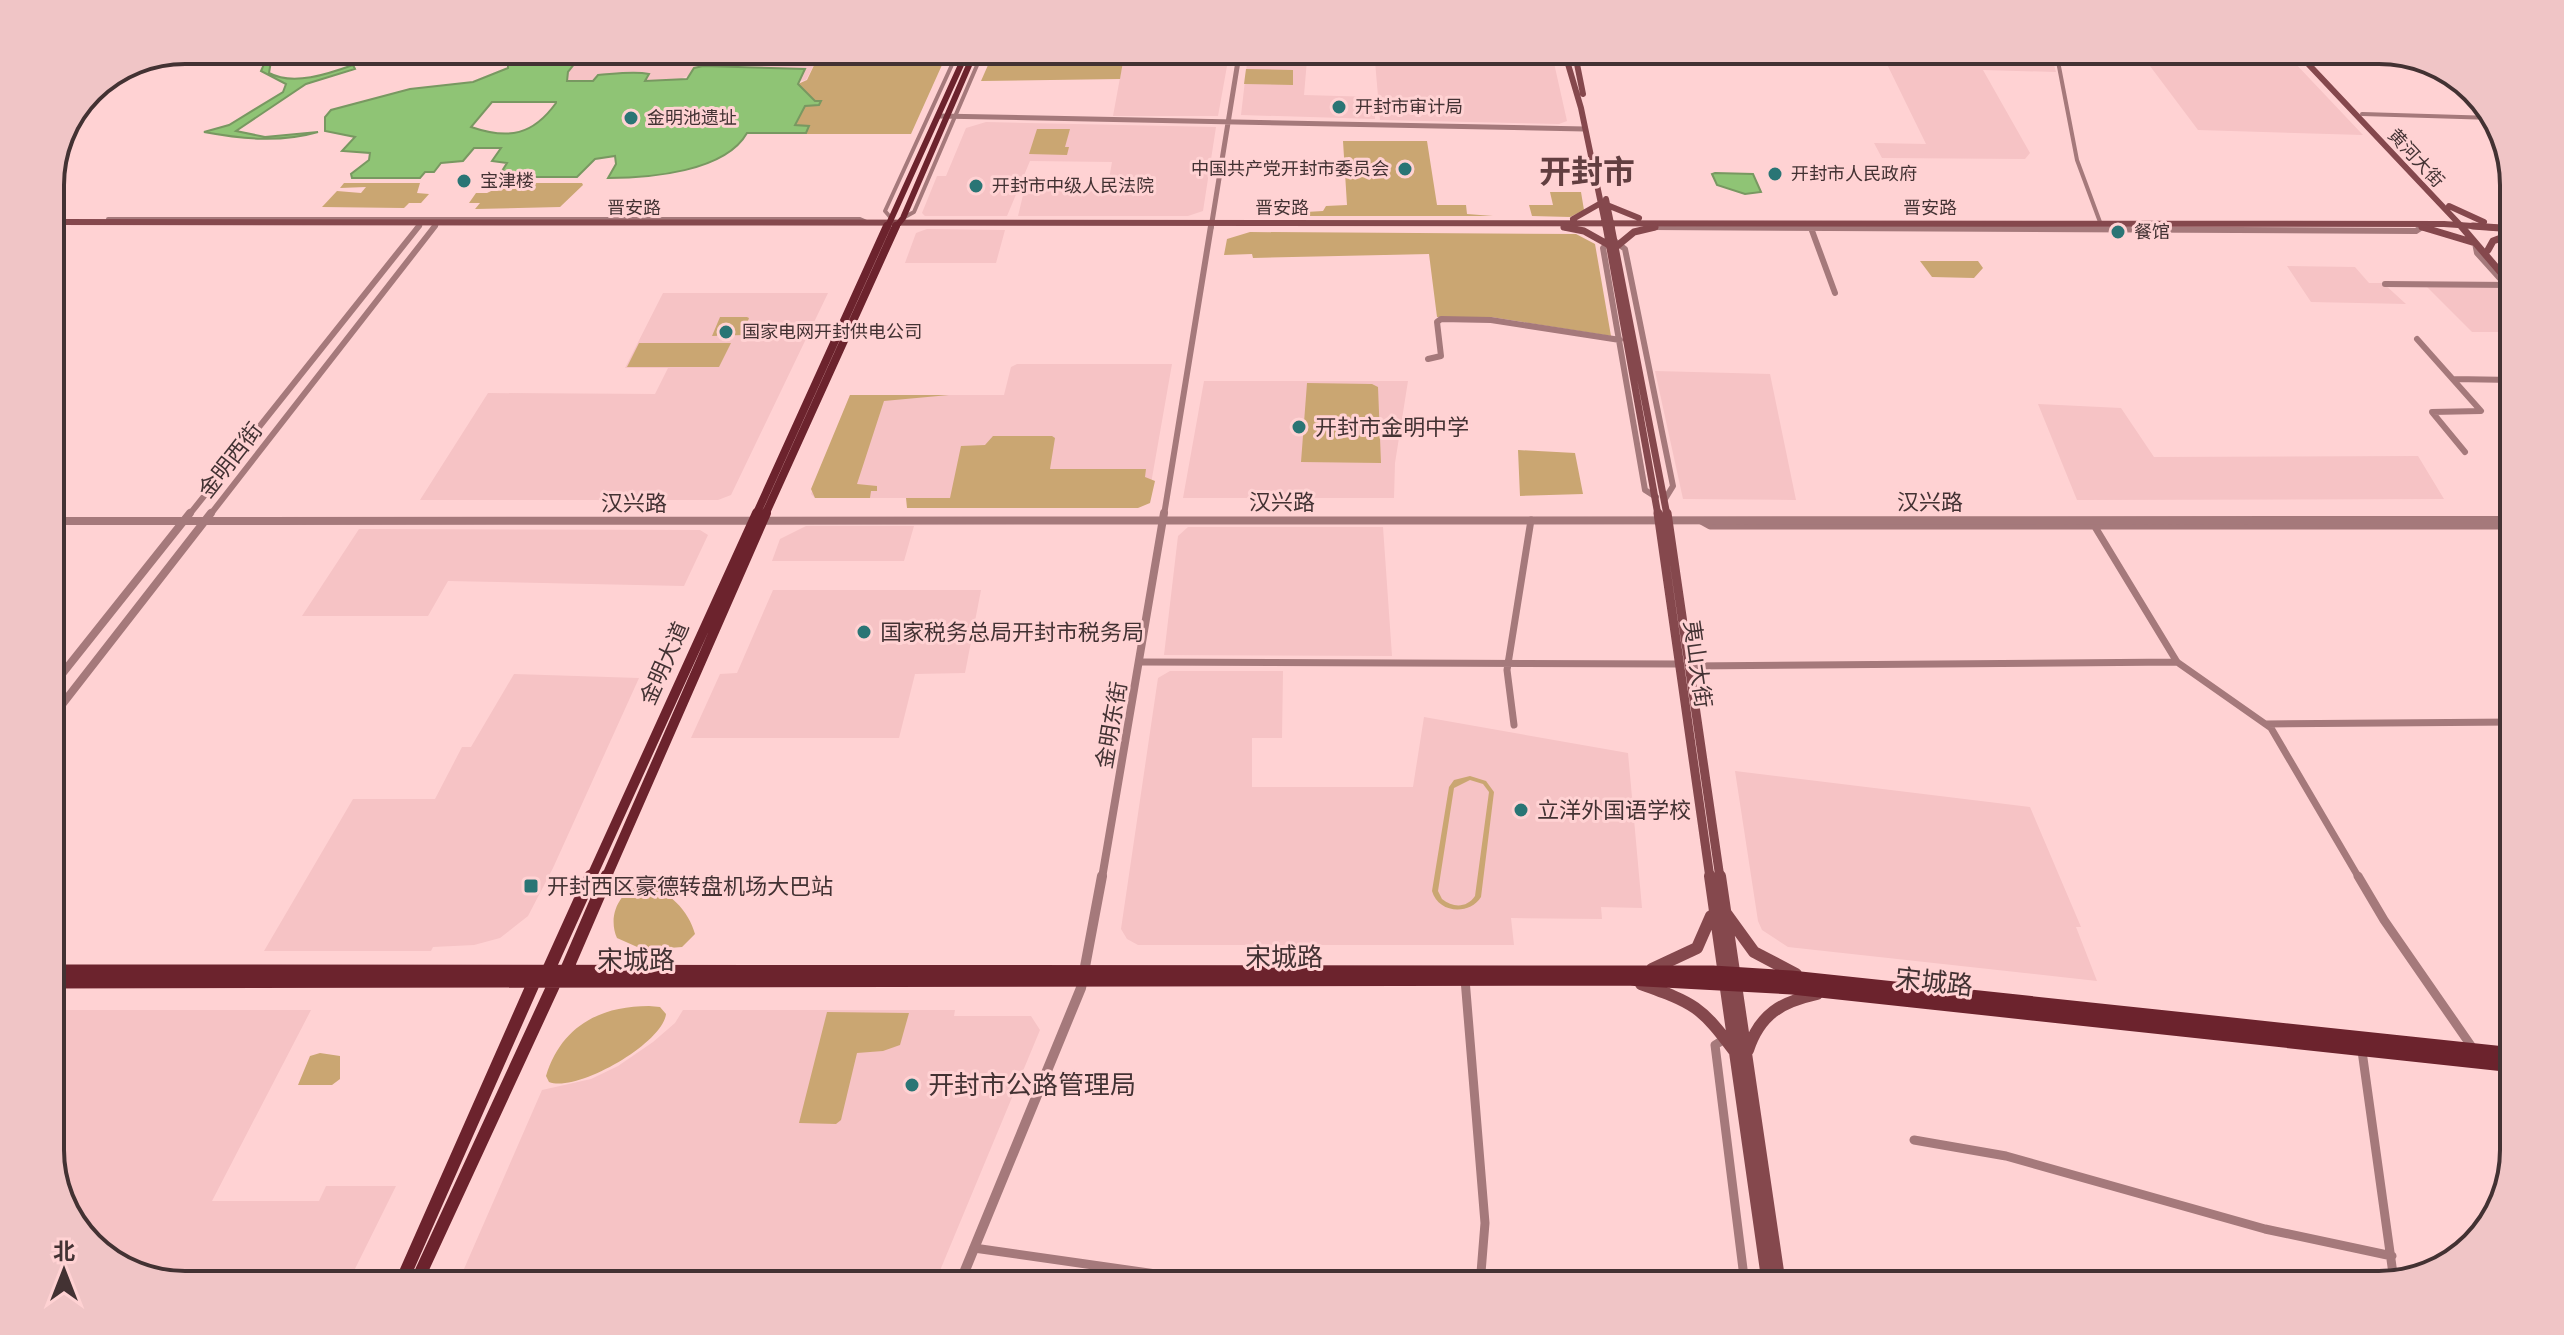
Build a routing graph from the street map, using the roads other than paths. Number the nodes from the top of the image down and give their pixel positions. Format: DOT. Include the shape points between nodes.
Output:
graph roads {
  1 [pos="952,64"];
  2 [pos="962,64"];
  3 [pos="969,64"];
  4 [pos="976,64"];
  5 [pos="1238,64"];
  6 [pos="1568,64"];
  7 [pos="1577,64"];
  8 [pos="2059,64"];
  9 [pos="2310,64"];
  10 [pos="2311,64"];
  11 [pos="2362,114"];
  12 [pos="946,116"];
  13 [pos="2480,118"];
  14 [pos="1229,122"];
  15 [pos="1585,129"];
  16 [pos="2440,203"];
  17 [pos="1604,204"];
  18 [pos="2449,206"];
  19 [pos="893,222"];
  20 [pos="2100,222"];
  21 [pos="64,223"];
  22 [pos="64,223"];
  23 [pos="869,223"];
  24 [pos="420,224"];
  25 [pos="436,224"];
  26 [pos="1212,224"];
  27 [pos="1561,224"];
  28 [pos="1608,224"];
  29 [pos="1656,225"];
  30 [pos="2420,225"];
  31 [pos="2464,226"];
  32 [pos="2500,226"];
  33 [pos="1811,228"];
  34 [pos="2500,230"];
  35 [pos="2500,237"];
  36 [pos="1613,244"];
  37 [pos="2476,245"];
  38 [pos="2488,250"];
  39 [pos="2500,268"];
  40 [pos="2500,272"];
  41 [pos="2385,284"];
  42 [pos="2500,284"];
  43 [pos="1835,293"];
  44 [pos="2417,339"];
  45 [pos="1620,340"];
  46 [pos="1428,359"];
  47 [pos="2453,379"];
  48 [pos="2500,380"];
  49 [pos="2465,452"];
  50 [pos="1660,498"];
  51 [pos="1163,518"];
  52 [pos="1663,518"];
  53 [pos="64,519"];
  54 [pos="186,519"];
  55 [pos="207,519"];
  56 [pos="758,519"];
  57 [pos="1531,520"];
  58 [pos="2500,521"];
  59 [pos="2500,521"];
  60 [pos="2093,523"];
  61 [pos="1140,662"];
  62 [pos="2177,662"];
  63 [pos="1510,663"];
  64 [pos="1685,665"];
  65 [pos="64,672"];
  66 [pos="64,702"];
  67 [pos="2500,722"];
  68 [pos="2267,724"];
  69 [pos="1514,725"];
  70 [pos="1718,909"];
  71 [pos="64,971"];
  72 [pos="566,971"];
  73 [pos="1647,971"];
  74 [pos="1084,974"];
  75 [pos="551,976"];
  76 [pos="1465,979"];
  77 [pos="1626,979"];
  78 [pos="1728,979"];
  79 [pos="1819,980"];
  80 [pos="64,982"];
  81 [pos="534,982"];
  82 [pos="1827,992"];
  83 [pos="1728,1037"];
  84 [pos="2475,1050"];
  85 [pos="2362,1051"];
  86 [pos="1742,1053"];
  87 [pos="2500,1053"];
  88 [pos="2500,1065"];
  89 [pos="1914,1140"];
  90 [pos="974,1248"];
  91 [pos="2392,1256"];
  92 [pos="2393,1270"];
  93 [pos="406,1271"];
  94 [pos="421,1271"];
  95 [pos="965,1271"];
  96 [pos="1148,1271"];
  97 [pos="1481,1271"];
  98 [pos="1743,1271"];
  99 [pos="1766,1271"];
  100 [pos="1778,1271"];
  1 -- 19 [label="street" via="885,211"];
  2 -- 12 [label="main road, 金明大道"];
  3 -- 12 [label="main road, 金明大道"];
  4 -- 12 [label="street"];
  5 -- 14 [label="street, 金明东街"];
  6 -- 15 [label="main road, 夷山大街"];
  7 -- 17 [label="main road, 夷山大街"];
  8 -- 20 [label="street" via="2077,160"];
  9 -- 16 [label="main road, 黄河大街"];
  10 -- 11 [label="main road, 黄河大街"];
  11 -- 13 [label="street"];
  11 -- 18 [label="main road, 黄河大街"];
  12 -- 14 [label="street"];
  12 -- 19 [label="main road, 金明大道"];
  14 -- 15 [label="street"];
  14 -- 26 [label="street, 金明东街"];
  15 -- 17 [label="main road, 夷山大街"];
  16 -- 30 [label="main road" via="2437,218"];
  16 -- 31 [label="main road, 黄河大街"];
  17 -- 27 [label="main road"];
  17 -- 28 [label="main road, 夷山大街"];
  17 -- 29 [label="main road"];
  18 -- 31 [label="main road, 黄河大街"];
  18 -- 32 [label="main road"];
  19 -- 23 [label="main road, 晋安路"];
  19 -- 25 [label="main road, 晋安路"];
  19 -- 26 [label="main road, 晋安路"];
  19 -- 56 [label="main road, 金明大道"];
  20 -- 29 [label="main road, 晋安路"];
  20 -- 30 [label="main road, 晋安路"];
  21 -- 23 [label="street"];
  22 -- 24 [label="main road, 晋安路"];
  23 -- 25 [label="main road, 晋安路"];
  24 -- 25 [label="main road, 晋安路"];
  24 -- 54 [label="street, 金明西街"];
  25 -- 55 [label="street, 金明西街"];
  26 -- 27 [label="main road, 晋安路"];
  26 -- 51 [label="street, 金明东街"];
  27 -- 28 [label="main road, 晋安路"];
  27 -- 36 [label="main road"];
  28 -- 29 [label="main road, 晋安路"];
  28 -- 36 [label="main road, 夷山大街"];
  29 -- 33 [label="main road, 晋安路"];
  29 -- 36 [label="main road"];
  30 -- 31 [label="main road, 晋安路"];
  30 -- 33 [label="main road, 晋安路"];
  30 -- 37 [label="main road"];
  31 -- 34 [label="main road, 晋安路"];
  31 -- 37 [label="main road, 黄河大街"];
  31 -- 38 [label="main road, 黄河大街"];
  33 -- 43 [label="street"];
  35 -- 38 [label="main road"];
  36 -- 45 [label="street" via="1603,248"];
  36 -- 50 [label="main road, 夷山大街"];
  37 -- 40 [label="main road, 黄河大街"];
  38 -- 39 [label="main road, 黄河大街"];
  41 -- 42 [label="street"];
  44 -- 47 [label="street"];
  45 -- 46 [label="street" via="1491,320 1441,319 1441,356"];
  45 -- 50 [label="street" via="1645,490"];
  47 -- 48 [label="street"];
  47 -- 49 [label="street" via="2481,411 2432,412"];
  50 -- 52 [label="main road, 夷山大街"];
  51 -- 52 [label="street, 汉兴路"];
  51 -- 56 [label="street, 汉兴路"];
  51 -- 57 [label="street, 汉兴路"];
  51 -- 61 [label="street, 金明东街"];
  52 -- 57 [label="street, 汉兴路"];
  52 -- 58 [label="street, 汉兴路"];
  52 -- 60 [label="street, 汉兴路"];
  52 -- 64 [label="main road, 夷山大街"];
  53 -- 54 [label="street, 汉兴路"];
  54 -- 55 [label="street, 汉兴路"];
  54 -- 65 [label="street, 金明西街"];
  55 -- 56 [label="street, 汉兴路"];
  55 -- 66 [label="street, 金明西街"];
  56 -- 72 [label="main road, 金明大道"];
  56 -- 75 [label="main road, 金明大道"];
  57 -- 63 [label="street"];
  59 -- 60 [label="street, 汉兴路"];
  60 -- 62 [label="street"];
  61 -- 63 [label="street"];
  61 -- 74 [label="street, 金明东街"];
  62 -- 64 [label="street"];
  62 -- 68 [label="street"];
  63 -- 64 [label="street"];
  63 -- 69 [label="street"];
  64 -- 70 [label="main road, 夷山大街"];
  67 -- 68 [label="street"];
  68 -- 84 [label="street" via="2384,920"];
  70 -- 73 [label="main road" via="1697,948"];
  70 -- 78 [label="main road, 夷山大街"];
  70 -- 79 [label="main road" via="1766,961"];
  71 -- 75 [label="main road, 宋城路"];
  72 -- 74 [label="main road, 宋城路"];
  72 -- 75 [label="main road, 宋城路"];
  73 -- 74 [label="main road, 宋城路"];
  73 -- 78 [label="main road, 宋城路"];
  74 -- 75 [label="main road, 宋城路"];
  74 -- 76 [label="main road, 宋城路"];
  74 -- 90 [label="street, 金明东街" via="1075,1010"];
  75 -- 81 [label="main road, 金明大道"];
  75 -- 94 [label="main road, 金明大道"];
  76 -- 77 [label="main road, 宋城路"];
  76 -- 97 [label="street" via="1485,1223"];
  77 -- 78 [label="main road, 宋城路"];
  77 -- 83 [label="main road" via="1692,1002"];
  78 -- 79 [label="main road, 宋城路"];
  78 -- 82 [label="main road, 宋城路"];
  78 -- 83 [label="main road, 夷山大街"];
  78 -- 86 [label="main road, 夷山大街"];
  79 -- 84 [label="main road, 宋城路"];
  80 -- 81 [label="main road"];
  81 -- 93 [label="main road, 金明大道"];
  82 -- 85 [label="main road, 宋城路"];
  82 -- 86 [label="main road" via="1770,1009"];
  83 -- 86 [label="main road"];
  83 -- 98 [label="street" via="1715,1045"];
  84 -- 87 [label="main road, 宋城路"];
  85 -- 88 [label="main road, 宋城路"];
  85 -- 91 [label="street"];
  86 -- 99 [label="main road, 夷山大街"];
  86 -- 100 [label="main road, 夷山大街"];
  89 -- 91 [label="street" via="2006,1156 2265,1229"];
  90 -- 95 [label="street, 金明东街"];
  90 -- 96 [label="street"];
  91 -- 92 [label="street"];
}
